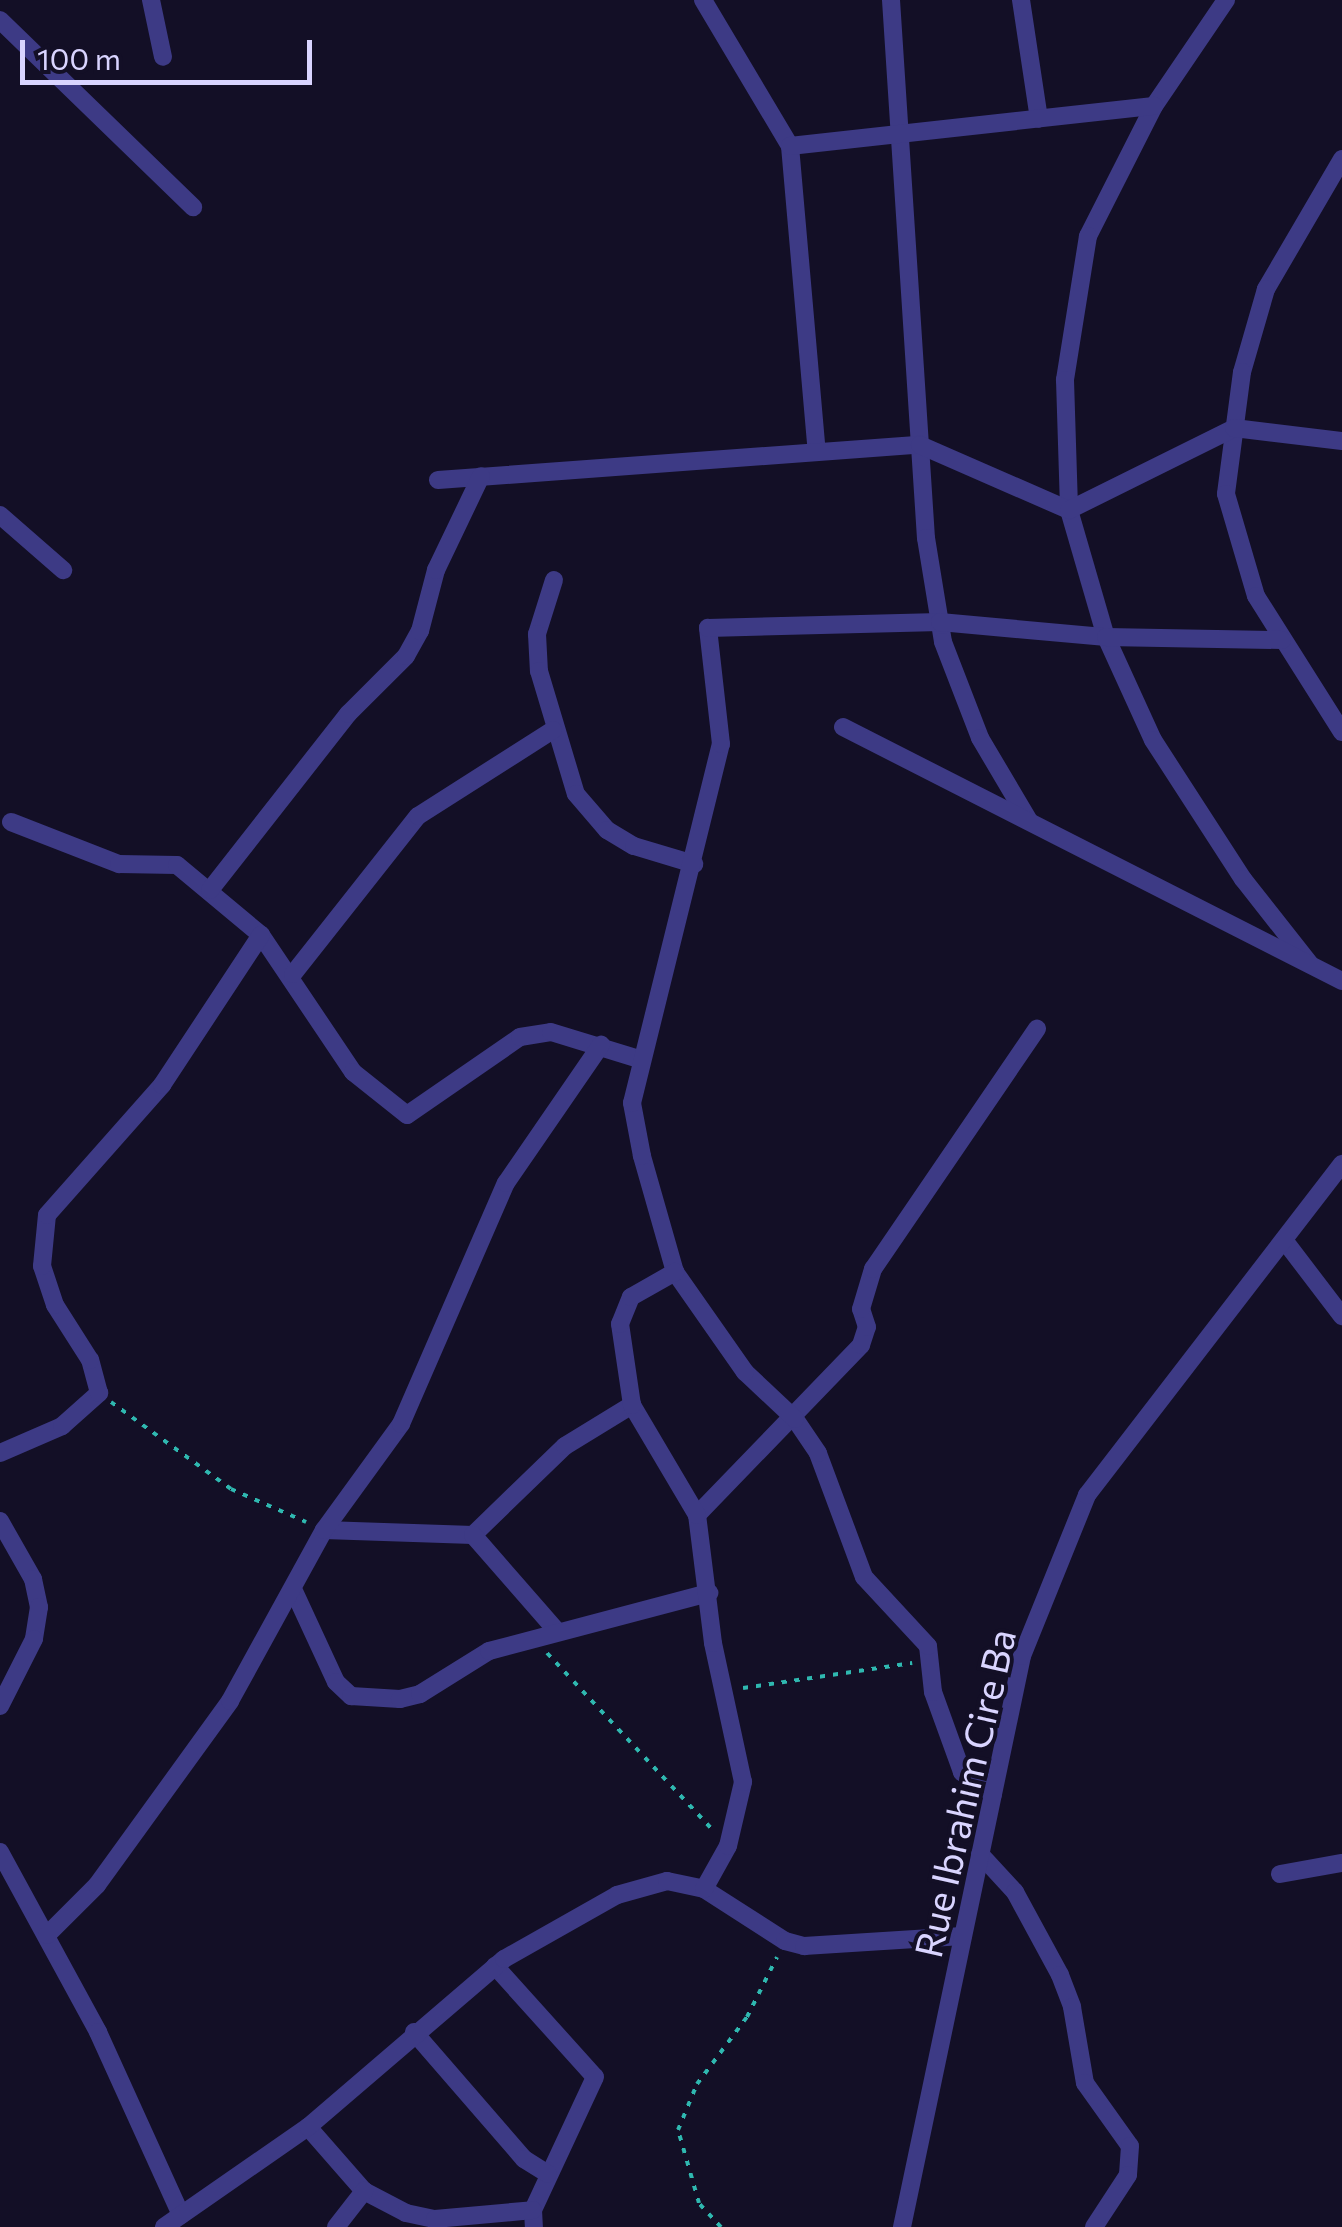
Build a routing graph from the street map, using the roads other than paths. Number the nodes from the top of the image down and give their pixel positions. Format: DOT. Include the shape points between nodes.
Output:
graph roads {
  1 [pos="152,0"];
  2 [pos="703,0"];
  3 [pos="891,0"];
  4 [pos="1022,0"];
  5 [pos="1226,0"];
  6 [pos="0,20"];
  7 [pos="162,57"];
  8 [pos="1154,106"];
  9 [pos="1038,118"];
  10 [pos="900,134"];
  11 [pos="790,146"];
  12 [pos="1342,159"];
  13 [pos="194,207"];
  14 [pos="1234,428"];
  15 [pos="1342,441"];
  16 [pos="920,445"];
  17 [pos="817,452"];
  18 [pos="481,476"];
  19 [pos="438,480"];
  20 [pos="1069,510"];
  21 [pos="0,516"];
  22 [pos="63,570"];
  23 [pos="554,580"];
  24 [pos="940,622"];
  25 [pos="1106,637"];
  26 [pos="1282,640"];
  27 [pos="844,726"];
  28 [pos="554,730"];
  29 [pos="1342,732"];
  30 [pos="1028,821"];
  31 [pos="12,822"];
  32 [pos="694,864"];
  33 [pos="210,890"];
  34 [pos="262,934"];
  35 [pos="1310,964"];
  36 [pos="293,974"];
  37 [pos="1342,980"];
  38 [pos="1038,1028"];
  39 [pos="602,1045"];
  40 [pos="642,1060"];
  41 [pos="1342,1164"];
  42 [pos="1284,1240"];
  43 [pos="675,1272"];
  44 [pos="1342,1316"];
  45 [pos="632,1405"];
  46 [pos="795,1419"];
  47 [pos="0,1453"];
  48 [pos="697,1514"];
  49 [pos="0,1521"];
  50 [pos="324,1530"];
  51 [pos="473,1534"];
  52 [pos="293,1589"];
  53 [pos="709,1593"];
  54 [pos="555,1630"];
  55 [pos="0,1706"];
  56 [pos="993,1794"];
  57 [pos="0,1852"];
  58 [pos="980,1854"];
  59 [pos="1342,1863"];
  60 [pos="1280,1874"];
  61 [pos="704,1889"];
  62 [pos="47,1935"];
  63 [pos="963,1936"];
  64 [pos="495,1966"];
  65 [pos="414,2032"];
  66 [pos="308,2127"];
  67 [pos="548,2174"];
  68 [pos="364,2190"];
  69 [pos="181,2215"];
  70 [pos="533,2219"];
  71 [pos="164,2227"];
  72 [pos="336,2227"];
  73 [pos="902,2227"];
  74 [pos="1094,2227"];
  1 -- 7 [label="street"];
  2 -- 11 [label="street"];
  3 -- 10 [label="street"];
  4 -- 9 [label="street"];
  5 -- 8 [label="street"];
  6 -- 13 [label="street"];
  8 -- 9 [label="street"];
  8 -- 20 [label="street" via="1088,236 1065,380"];
  9 -- 10 [label="street"];
  10 -- 11 [label="street"];
  10 -- 16 [label="street"];
  11 -- 17 [label="street"];
  12 -- 14 [label="street" via="1266,289"];
  14 -- 15 [label="street"];
  14 -- 20 [label="street"];
  14 -- 26 [label="street" via="1226,494 1256,596"];
  16 -- 17 [label="street"];
  16 -- 20 [label="street"];
  16 -- 24 [label="street"];
  17 -- 18 [label="street"];
  18 -- 19 [label="street"];
  18 -- 33 [label="street" via="436,570 406,656 348,714"];
  20 -- 25 [label="street"];
  21 -- 22 [label="street"];
  23 -- 28 [label="street" via="537,634"];
  24 -- 25 [label="street"];
  24 -- 30 [label="street" via="980,738"];
  24 -- 32 [label="street" via="708,628 721,744"];
  25 -- 26 [label="street"];
  25 -- 35 [label="street" via="1153,740 1243,880"];
  26 -- 29 [label="street"];
  27 -- 30 [label="street"];
  28 -- 32 [label="street" via="576,794 608,830 634,846"];
  28 -- 36 [label="street" via="418,816"];
  30 -- 35 [label="street"];
  31 -- 33 [label="street" via="119,864 176,865"];
  32 -- 40 [label="street"];
  33 -- 34 [label="street"];
  34 -- 36 [label="street"];
  34 -- 47 [label="street" via="162,1085 47,1215 42,1266 100,1393 62,1426"];
  35 -- 37 [label="street"];
  36 -- 39 [label="street" via="353,1072 407,1115 520,1037 551,1032"];
  38 -- 46 [label="street" via="873,1269 861,1309 867,1328 861,1345"];
  39 -- 40 [label="street"];
  39 -- 50 [label="street" via="506,1183 401,1424"];
  40 -- 43 [label="street" via="632,1103"];
  41 -- 42 [label="street, Rue Ibrahim Cire Ba"];
  42 -- 44 [label="street"];
  42 -- 56 [label="street, Rue Ibrahim Cire Ba" via="1087,1495 1022,1656"];
  43 -- 45 [label="street" via="625,1308 620,1324"];
  43 -- 46 [label="street" via="755,1384"];
  45 -- 48 [label="street"];
  45 -- 51 [label="street" via="565,1446"];
  46 -- 48 [label="street"];
  46 -- 56 [label="street" via="818,1452 864,1577 928,1646 934,1692 962,1772"];
  48 -- 53 [label="street"];
  49 -- 55 [label="street" via="33,1578 39,1607 34,1639"];
  50 -- 51 [label="street"];
  50 -- 52 [label="street"];
  51 -- 54 [label="street"];
  52 -- 54 [label="street" via="336,1682 351,1696 420,1694 489,1650"];
  52 -- 62 [label="street" via="230,1701 97,1885"];
  53 -- 54 [label="street"];
  53 -- 61 [label="street" via="743,1782 728,1846"];
  56 -- 58 [label="street, Rue Ibrahim Cire Ba"];
  57 -- 62 [label="street"];
  58 -- 63 [label="street, Rue Ibrahim Cire Ba"];
  58 -- 74 [label="street" via="1015,1892 1060,1975 1085,2083 1130,2146 1128,2176"];
  59 -- 60 [label="street"];
  61 -- 63 [label="street" via="784,1942 850,1945"];
  61 -- 64 [label="street" via="667,1881 617,1895 562,1921"];
  62 -- 69 [label="street"];
  63 -- 73 [label="street, Rue Ibrahim Cire Ba"];
  64 -- 65 [label="street"];
  64 -- 67 [label="street" via="595,2077"];
  65 -- 66 [label="street"];
  65 -- 67 [label="street" via="524,2160"];
  66 -- 68 [label="street"];
  66 -- 69 [label="street"];
  67 -- 70 [label="street"];
  68 -- 70 [label="street" via="406,2213 435,2219"];
  68 -- 72 [label="street"];
  69 -- 71 [label="street"];
}
